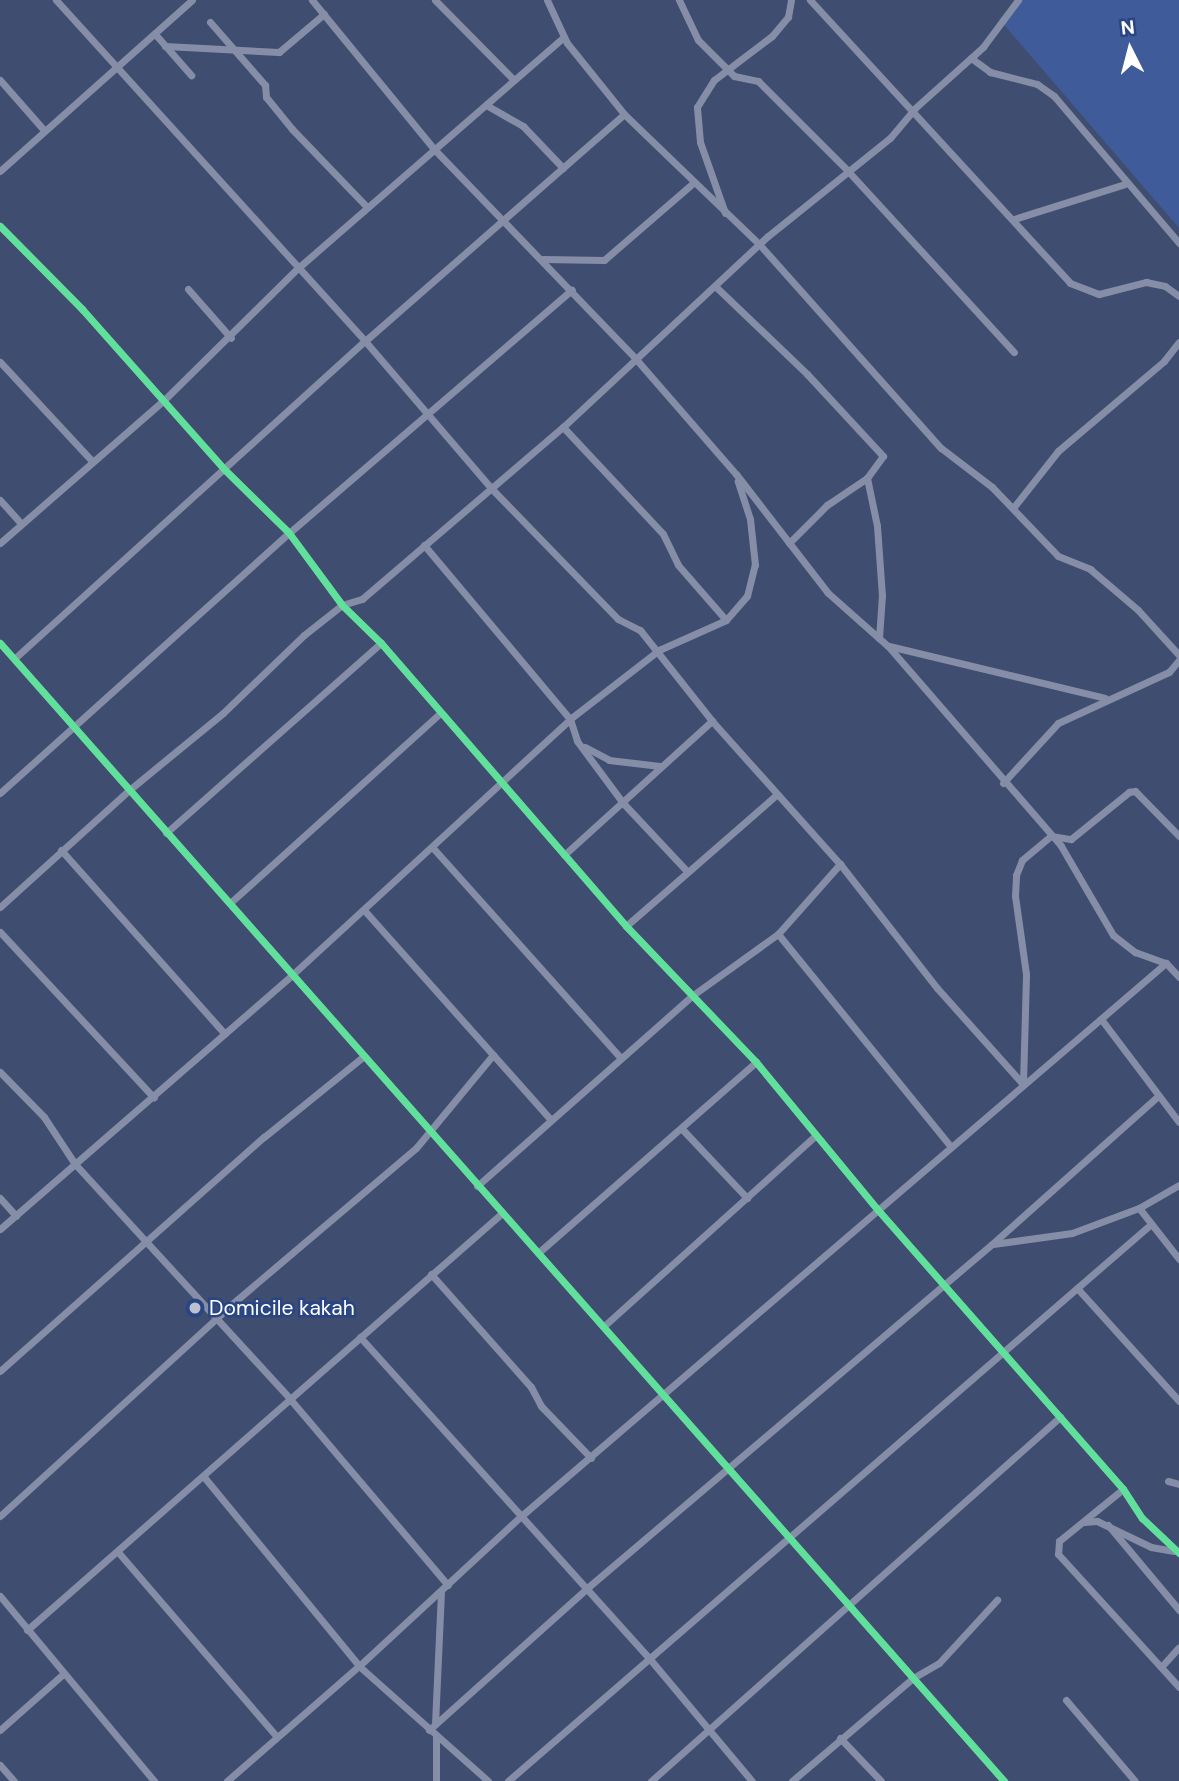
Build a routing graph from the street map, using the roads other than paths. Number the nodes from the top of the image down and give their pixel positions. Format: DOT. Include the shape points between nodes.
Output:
graph roads {
  1 [pos="56,0"];
  2 [pos="312,0"];
  3 [pos="435,0"];
  4 [pos="547,0"];
  5 [pos="679,0"];
  6 [pos="790,0"];
  7 [pos="810,0"];
  8 [pos="1018,0"];
  9 [pos="186,2"];
  10 [pos="324,14"];
  11 [pos="210,22"];
  12 [pos="155,34"];
  13 [pos="564,37"];
  14 [pos="165,46"];
  15 [pos="234,50"];
  16 [pos="971,58"];
  17 [pos="115,65"];
  18 [pos="726,70"];
  19 [pos="191,75"];
  20 [pos="513,79"];
  21 [pos="0,80"];
  22 [pos="486,105"];
  23 [pos="914,109"];
  24 [pos="624,114"];
  25 [pos="43,129"];
  26 [pos="433,148"];
  27 [pos="563,168"];
  28 [pos="847,170"];
  29 [pos="0,171"];
  30 [pos="692,184"];
  31 [pos="1125,184"];
  32 [pos="367,207"];
  33 [pos="726,215"];
  34 [pos="1014,219"];
  35 [pos="507,221"];
  36 [pos="0,226"];
  37 [pos="1179,243"];
  38 [pos="759,244"];
  39 [pos="543,259"];
  40 [pos="298,268"];
  41 [pos="715,286"];
  42 [pos="188,289"];
  43 [pos="572,290"];
  44 [pos="1179,296"];
  45 [pos="231,338"];
  46 [pos="365,341"];
  47 [pos="1179,342"];
  48 [pos="1014,352"];
  49 [pos="635,358"];
  50 [pos="0,362"];
  51 [pos="163,401"];
  52 [pos="427,412"];
  53 [pos="563,427"];
  54 [pos="91,460"];
  55 [pos="225,470"];
  56 [pos="736,474"];
  57 [pos="867,478"];
  58 [pos="490,487"];
  59 [pos="0,500"];
  60 [pos="1013,508"];
  61 [pos="20,523"];
  62 [pos="289,533"];
  63 [pos="0,542"];
  64 [pos="789,542"];
  65 [pos="424,545"];
  66 [pos="342,605"];
  67 [pos="726,620"];
  68 [pos="880,638"];
  69 [pos="0,643"];
  70 [pos="381,643"];
  71 [pos="888,646"];
  72 [pos="659,650"];
  73 [pos="15,658"];
  74 [pos="1179,658"];
  75 [pos="1105,698"];
  76 [pos="440,713"];
  77 [pos="570,719"];
  78 [pos="712,721"];
  79 [pos="75,729"];
  80 [pos="582,746"];
  81 [pos="664,763"];
  82 [pos="498,781"];
  83 [pos="1003,783"];
  84 [pos="1,790"];
  85 [pos="128,791"];
  86 [pos="776,795"];
  87 [pos="623,803"];
  88 [pos="166,833"];
  89 [pos="1179,835"];
  90 [pos="1051,836"];
  91 [pos="433,848"];
  92 [pos="61,850"];
  93 [pos="564,855"];
  94 [pos="840,864"];
  95 [pos="686,870"];
  96 [pos="230,903"];
  97 [pos="0,906"];
  98 [pos="364,910"];
  99 [pos="626,926"];
  100 [pos="0,932"];
  101 [pos="778,934"];
  102 [pos="1166,962"];
  103 [pos="293,974"];
  104 [pos="1179,977"];
  105 [pos="693,995"];
  106 [pos="1101,1019"];
  107 [pos="225,1034"];
  108 [pos="493,1055"];
  109 [pos="364,1056"];
  110 [pos="621,1058"];
  111 [pos="757,1062"];
  112 [pos="0,1072"];
  113 [pos="1023,1083"];
  114 [pos="154,1097"];
  115 [pos="1156,1098"];
  116 [pos="550,1119"];
  117 [pos="1179,1122"];
  118 [pos="428,1129"];
  119 [pos="682,1129"];
  120 [pos="815,1136"];
  121 [pos="951,1147"];
  122 [pos="75,1164"];
  123 [pos="1179,1185"];
  124 [pos="477,1186"];
  125 [pos="0,1198"];
  126 [pos="747,1198"];
  127 [pos="1139,1208"];
  128 [pos="878,1210"];
  129 [pos="502,1213"];
  130 [pos="16,1216"];
  131 [pos="1151,1224"];
  132 [pos="0,1229"];
  133 [pos="149,1240"];
  134 [pos="992,1244"];
  135 [pos="538,1253"];
  136 [pos="1179,1259"];
  137 [pos="431,1274"];
  138 [pos="943,1282"];
  139 [pos="1077,1288"];
  140 [pos="216,1319"];
  141 [pos="604,1326"];
  142 [pos="360,1337"];
  143 [pos="1001,1353"];
  144 [pos="0,1371"];
  145 [pos="663,1392"];
  146 [pos="290,1399"];
  147 [pos="1179,1401"];
  148 [pos="1060,1417"];
  149 [pos="591,1458"];
  150 [pos="728,1467"];
  151 [pos="204,1477"];
  152 [pos="1168,1481"];
  153 [pos="1179,1484"];
  154 [pos="1123,1489"];
  155 [pos="0,1516"];
  156 [pos="520,1517"];
  157 [pos="1084,1522"];
  158 [pos="1108,1525"];
  159 [pos="791,1536"];
  160 [pos="118,1552"];
  161 [pos="1177,1552"];
  162 [pos="448,1585"];
  163 [pos="586,1589"];
  164 [pos="441,1592"];
  165 [pos="0,1596"];
  166 [pos="997,1600"];
  167 [pos="850,1605"];
  168 [pos="1179,1610"];
  169 [pos="27,1630"];
  170 [pos="1179,1647"];
  171 [pos="649,1658"];
  172 [pos="359,1666"];
  173 [pos="1162,1666"];
  174 [pos="62,1675"];
  175 [pos="913,1678"];
  176 [pos="1179,1687"];
  177 [pos="1066,1700"];
  178 [pos="435,1724"];
  179 [pos="0,1730"];
  180 [pos="429,1730"];
  181 [pos="708,1731"];
  182 [pos="276,1736"];
  183 [pos="437,1738"];
  184 [pos="841,1738"];
  185 [pos="0,1765"];
  186 [pos="14,1781"];
  187 [pos="154,1781"];
  188 [pos="227,1781"];
  189 [pos="436,1781"];
  190 [pos="488,1781"];
  191 [pos="508,1781"];
  192 [pos="652,1781"];
  193 [pos="752,1781"];
  194 [pos="792,1781"];
  195 [pos="881,1781"];
  196 [pos="1004,1781"];
  197 [pos="1135,1781"];
  1 -- 17 [label="street"];
  2 -- 10 [label="street"];
  3 -- 20 [label="street"];
  4 -- 13 [label="street"];
  5 -- 18 [label="street" via="698,40"];
  6 -- 18 [label="street" via="788,17 772,36"];
  7 -- 23 [label="street"];
  8 -- 16 [label="street"];
  9 -- 12 [label="street"];
  10 -- 15 [label="street" via="279,52"];
  10 -- 26 [label="street"];
  11 -- 15 [label="street"];
  12 -- 14 [label="street"];
  12 -- 17 [label="street"];
  13 -- 20 [label="street"];
  13 -- 24 [label="street"];
  14 -- 15 [label="street"];
  14 -- 19 [label="street"];
  15 -- 32 [label="street" via="265,85 266,97 292,130"];
  16 -- 23 [label="street"];
  16 -- 31 [label="street" via="990,72 1037,84 1054,96"];
  17 -- 25 [label="street"];
  17 -- 40 [label="street"];
  18 -- 28 [label="street" via="758,81"];
  18 -- 33 [label="street" via="705,90 696,124"];
  20 -- 22 [label="street"];
  21 -- 25 [label="street"];
  22 -- 26 [label="street"];
  22 -- 27 [label="street" via="523,126"];
  23 -- 28 [label="street" via="890,138"];
  23 -- 34 [label="street"];
  24 -- 27 [label="street"];
  24 -- 30 [label="street"];
  25 -- 29 [label="street"];
  26 -- 32 [label="street"];
  26 -- 35 [label="street"];
  27 -- 35 [label="street"];
  28 -- 38 [label="street"];
  28 -- 48 [label="street"];
  30 -- 33 [label="street"];
  30 -- 39 [label="street" via="604,260"];
  31 -- 34 [label="street"];
  31 -- 37 [label="street"];
  32 -- 40 [label="street"];
  33 -- 38 [label="street"];
  34 -- 44 [label="street" via="1080,290 1099,294 1146,282 1165,286"];
  35 -- 39 [label="street"];
  35 -- 46 [label="street"];
  36 -- 51 [label="street"];
  38 -- 41 [label="street"];
  38 -- 60 [label="street" via="941,448"];
  39 -- 43 [label="street"];
  40 -- 45 [label="street"];
  40 -- 46 [label="street"];
  41 -- 49 [label="street"];
  41 -- 57 [label="street" via="807,374 883,456"];
  42 -- 45 [label="street"];
  43 -- 49 [label="street"];
  43 -- 52 [label="street"];
  45 -- 51 [label="street"];
  46 -- 52 [label="street"];
  46 -- 55 [label="street"];
  47 -- 60 [label="street" via="1164,361 1058,451"];
  49 -- 53 [label="street"];
  49 -- 56 [label="street"];
  50 -- 54 [label="street"];
  51 -- 54 [label="street"];
  51 -- 55 [label="street"];
  52 -- 58 [label="street"];
  52 -- 62 [label="street"];
  53 -- 58 [label="street"];
  53 -- 67 [label="street" via="663,534 678,565"];
  54 -- 61 [label="street"];
  55 -- 62 [label="street"];
  55 -- 73 [label="street"];
  56 -- 64 [label="street"];
  56 -- 67 [label="street" via="750,519 755,565 747,596"];
  57 -- 64 [label="street" via="827,505"];
  57 -- 68 [label="street" via="877,526"];
  58 -- 65 [label="street"];
  58 -- 72 [label="street" via="618,620 640,629"];
  59 -- 61 [label="street"];
  60 -- 74 [label="street" via="1058,556 1090,569 1138,610"];
  61 -- 63 [label="street"];
  62 -- 66 [label="street"];
  62 -- 79 [label="street"];
  64 -- 68 [label="street" via="828,593"];
  65 -- 66 [label="street" via="362,598"];
  65 -- 77 [label="street"];
  66 -- 70 [label="street"];
  66 -- 85 [label="street"];
  67 -- 72 [label="street"];
  68 -- 71 [label="street"];
  69 -- 73 [label="street"];
  70 -- 76 [label="street"];
  70 -- 88 [label="street"];
  71 -- 75 [label="street"];
  71 -- 83 [label="street"];
  72 -- 77 [label="street"];
  72 -- 78 [label="street"];
  73 -- 79 [label="street"];
  74 -- 75 [label="street" via="1170,672"];
  75 -- 83 [label="street" via="1058,723"];
  76 -- 82 [label="street"];
  76 -- 96 [label="street"];
  77 -- 80 [label="street"];
  77 -- 82 [label="street"];
  78 -- 81 [label="street"];
  78 -- 86 [label="street"];
  79 -- 84 [label="street"];
  79 -- 85 [label="street"];
  80 -- 81 [label="street" via="609,760 654,768"];
  80 -- 87 [label="street"];
  81 -- 87 [label="street"];
  82 -- 91 [label="street"];
  82 -- 93 [label="street"];
  83 -- 90 [label="street"];
  85 -- 88 [label="street"];
  85 -- 92 [label="street"];
  86 -- 94 [label="street"];
  86 -- 95 [label="street"];
  87 -- 93 [label="street"];
  87 -- 95 [label="street"];
  88 -- 96 [label="street"];
  89 -- 90 [label="street" via="1135,791 1071,839"];
  90 -- 102 [label="street" via="1079,873 1114,935 1135,952"];
  90 -- 113 [label="street" via="1022,860 1016,876 1026,974"];
  91 -- 98 [label="street"];
  91 -- 110 [label="street"];
  92 -- 97 [label="street"];
  92 -- 107 [label="street"];
  93 -- 99 [label="street"];
  94 -- 101 [label="street"];
  94 -- 113 [label="street" via="937,988"];
  95 -- 99 [label="street"];
  96 -- 103 [label="street"];
  98 -- 103 [label="street"];
  98 -- 108 [label="street"];
  99 -- 105 [label="street"];
  100 -- 114 [label="street"];
  101 -- 105 [label="street"];
  101 -- 121 [label="street"];
  102 -- 104 [label="street"];
  102 -- 106 [label="street"];
  103 -- 107 [label="street"];
  103 -- 109 [label="street"];
  105 -- 110 [label="street"];
  105 -- 111 [label="street"];
  106 -- 113 [label="street"];
  106 -- 115 [label="street"];
  107 -- 114 [label="street"];
  108 -- 116 [label="street"];
  108 -- 118 [label="street"];
  109 -- 118 [label="street"];
  109 -- 133 [label="street"];
  110 -- 116 [label="street"];
  111 -- 119 [label="street"];
  111 -- 120 [label="street"];
  112 -- 122 [label="street" via="44,1117"];
  113 -- 121 [label="street"];
  114 -- 122 [label="street"];
  115 -- 117 [label="street"];
  115 -- 134 [label="street"];
  116 -- 124 [label="street"];
  118 -- 124 [label="street"];
  118 -- 140 [label="street" via="416,1147"];
  119 -- 126 [label="street"];
  119 -- 135 [label="street"];
  120 -- 126 [label="street"];
  120 -- 128 [label="street"];
  121 -- 128 [label="street"];
  122 -- 130 [label="street"];
  122 -- 133 [label="street"];
  123 -- 127 [label="street"];
  124 -- 129 [label="street"];
  125 -- 130 [label="street"];
  126 -- 141 [label="street"];
  127 -- 131 [label="street"];
  127 -- 134 [label="street" via="1072,1233"];
  128 -- 138 [label="street"];
  128 -- 145 [label="street"];
  129 -- 135 [label="street"];
  129 -- 137 [label="street"];
  130 -- 132 [label="street"];
  131 -- 136 [label="street"];
  131 -- 139 [label="street"];
  133 -- 140 [label="street"];
  133 -- 144 [label="street"];
  134 -- 138 [label="street"];
  135 -- 141 [label="street"];
  137 -- 142 [label="street"];
  137 -- 149 [label="street" via="531,1387 541,1406"];
  138 -- 143 [label="street"];
  138 -- 150 [label="street"];
  139 -- 143 [label="street"];
  139 -- 147 [label="street"];
  140 -- 146 [label="street"];
  140 -- 155 [label="street"];
  141 -- 145 [label="street"];
  142 -- 146 [label="street"];
  142 -- 156 [label="street"];
  143 -- 148 [label="street"];
  143 -- 159 [label="street"];
  145 -- 149 [label="street"];
  145 -- 150 [label="street"];
  146 -- 151 [label="street"];
  146 -- 162 [label="street"];
  148 -- 154 [label="street"];
  148 -- 167 [label="street"];
  149 -- 156 [label="street"];
  150 -- 159 [label="street"];
  150 -- 163 [label="street"];
  151 -- 160 [label="street"];
  151 -- 172 [label="street"];
  152 -- 153 [label="street"];
  154 -- 157 [label="street"];
  154 -- 161 [label="street" via="1142,1518"];
  156 -- 162 [label="street"];
  156 -- 163 [label="street"];
  157 -- 158 [label="street"];
  157 -- 173 [label="street" via="1059,1541 1058,1554"];
  158 -- 161 [label="street" via="1151,1547"];
  158 -- 168 [label="street"];
  159 -- 167 [label="street"];
  159 -- 171 [label="street"];
  160 -- 169 [label="street"];
  160 -- 182 [label="street"];
  162 -- 164 [label="street"];
  163 -- 171 [label="street"];
  163 -- 178 [label="street"];
  164 -- 172 [label="street"];
  164 -- 178 [label="street"];
  165 -- 169 [label="street"];
  166 -- 175 [label="street" via="939,1663"];
  167 -- 175 [label="street"];
  167 -- 181 [label="street"];
  169 -- 174 [label="street"];
  170 -- 173 [label="street"];
  171 -- 181 [label="street"];
  171 -- 191 [label="street"];
  172 -- 180 [label="street"];
  172 -- 182 [label="street"];
  173 -- 176 [label="street"];
  174 -- 179 [label="street"];
  174 -- 187 [label="street"];
  175 -- 184 [label="street"];
  175 -- 196 [label="street"];
  177 -- 197 [label="street"];
  178 -- 180 [label="street"];
  178 -- 183 [label="street"];
  180 -- 183 [label="street"];
  181 -- 192 [label="street"];
  181 -- 193 [label="street"];
  182 -- 188 [label="street"];
  183 -- 189 [label="street"];
  183 -- 190 [label="street"];
  184 -- 194 [label="street"];
  184 -- 195 [label="street"];
  185 -- 186 [label="street"];
}
